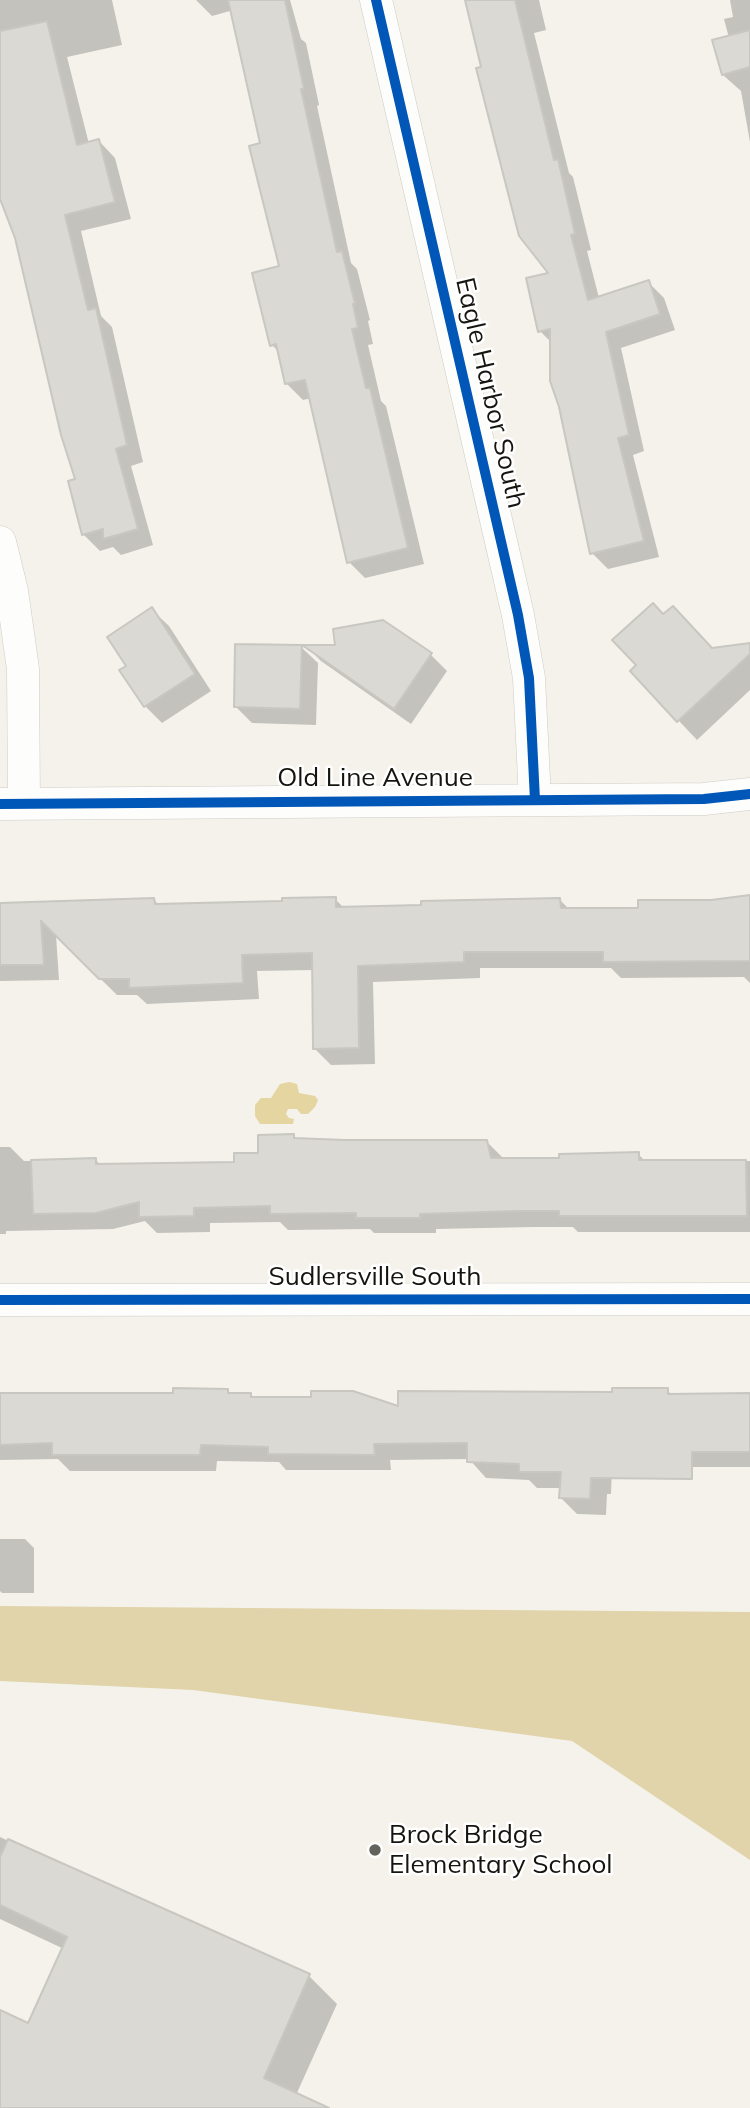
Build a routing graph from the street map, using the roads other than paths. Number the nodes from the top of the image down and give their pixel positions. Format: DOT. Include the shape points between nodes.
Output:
graph roads {
  1 [pos="376,0"];
  2 [pos="0,542"];
  3 [pos="750,794"];
  4 [pos="535,800"];
  5 [pos="12,803"];
  6 [pos="750,1299"];
  7 [pos="0,1300"];
  1 -- 4 [label="street, Eagle Harbor South" via="518,615 529,678"];
  2 -- 5 [label="street" via="23,668"];
  3 -- 4 [label="street, Old Line Avenue" via="704,799"];
  4 -- 5 [label="street, Old Line Avenue"];
  6 -- 7 [label="street, Sudlersville South"];
}
